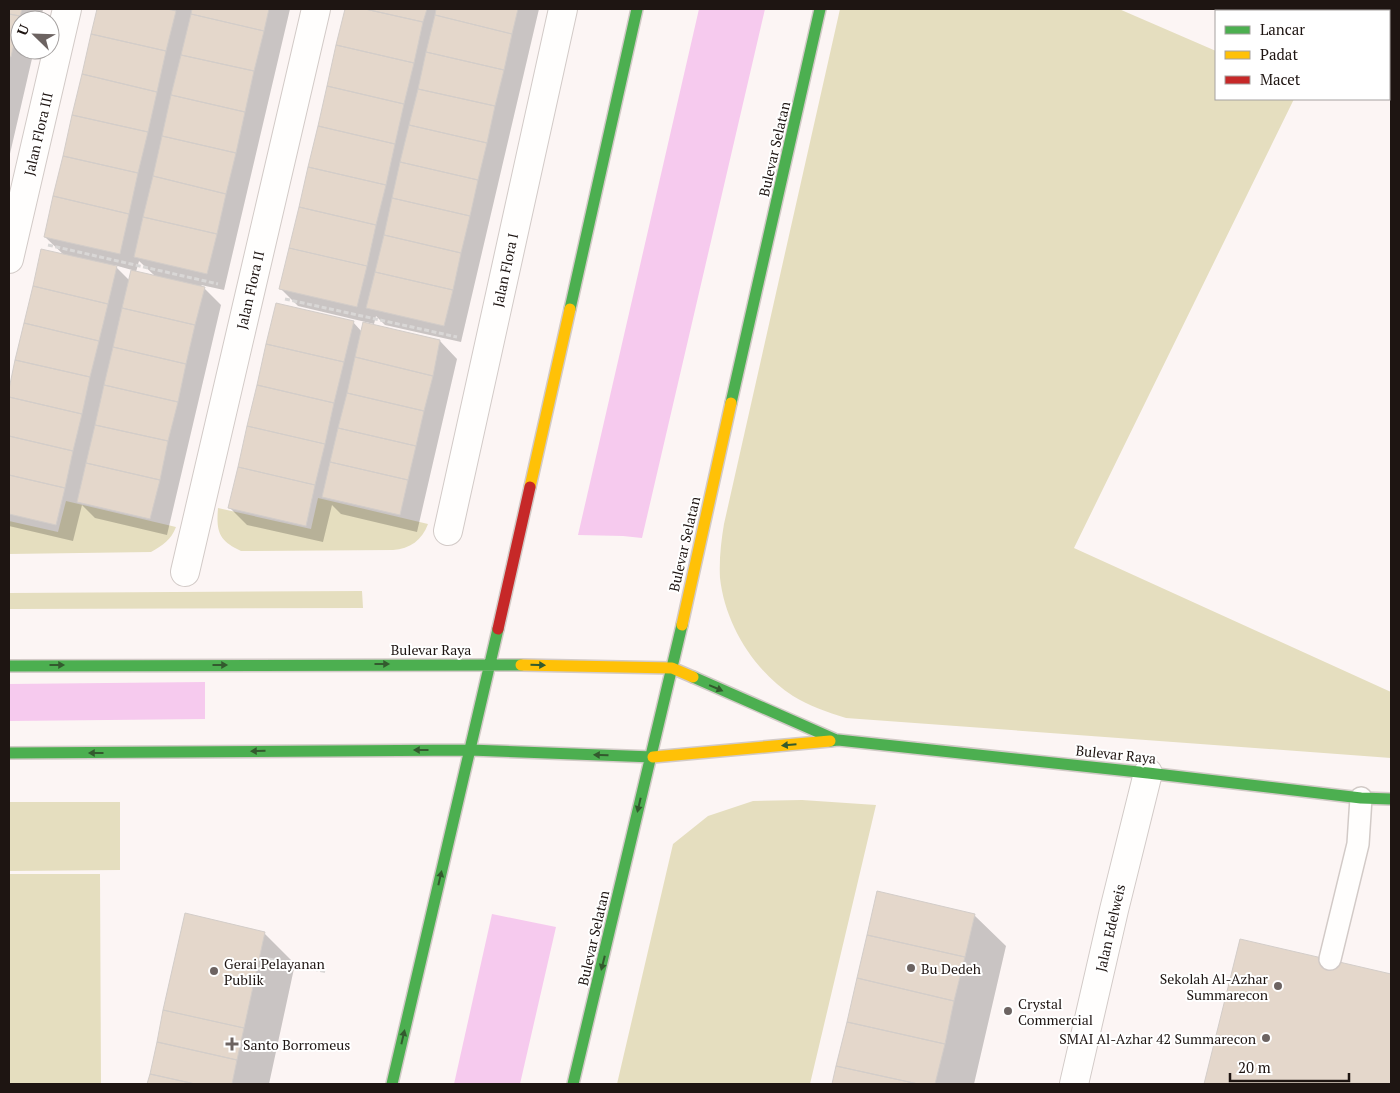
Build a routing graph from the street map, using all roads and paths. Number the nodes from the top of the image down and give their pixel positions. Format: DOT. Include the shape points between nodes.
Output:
graph roads {
  1 [pos="67,9"];
  2 [pos="316,9"];
  3 [pos="563,9"];
  4 [pos="637,9"];
  5 [pos="820,9"];
  6 [pos="9,258"];
  7 [pos="448,531"];
  8 [pos="185,572"];
  9 [pos="490,664"];
  10 [pos="9,666"];
  11 [pos="672,668"];
  12 [pos="838,740"];
  13 [pos="470,750"];
  14 [pos="9,753"];
  15 [pos="650,757"];
  16 [pos="1148,773"];
  17 [pos="1361,798"];
  18 [pos="1391,799"];
  19 [pos="269,959"];
  20 [pos="1330,959"];
  21 [pos="327,972"];
  22 [pos="392,1084"];
  23 [pos="573,1084"];
  24 [pos="1074,1084"];
  1 -- 6 [label="street, Jalan Flora III"];
  2 -- 8 [label="street, Jalan Flora II"];
  3 -- 7 [label="street, Jalan Flora I"];
  4 -- 9 [label="street"];
  5 -- 11 [label="street, Bulevar Selatan"];
  10 -- 9 [label="street, Bulevar Raya, one-way"];
  9 -- 11 [label="street, Bulevar Raya, one-way"];
  9 -- 13 [label="street"];
  11 -- 12 [label="street, Bulevar Raya, one-way"];
  11 -- 15 [label="street, Bulevar Selatan"];
  12 -- 15 [label="street, Bulevar Raya, one-way"];
  12 -- 16 [label="street, Bulevar Raya"];
  13 -- 14 [label="street, Bulevar Raya, one-way"];
  15 -- 13 [label="street, Bulevar Raya, one-way"];
  22 -- 13 [label="street, one-way"];
  15 -- 23 [label="street, Bulevar Selatan, one-way"];
  16 -- 17 [label="street, Bulevar Raya"];
  16 -- 24 [label="street, Jalan Edelweis"];
  17 -- 18 [label="street, Bulevar Raya"];
  17 -- 20 [label="lane" via="1358,844"];
  19 -- 21 [label="path"];
}
